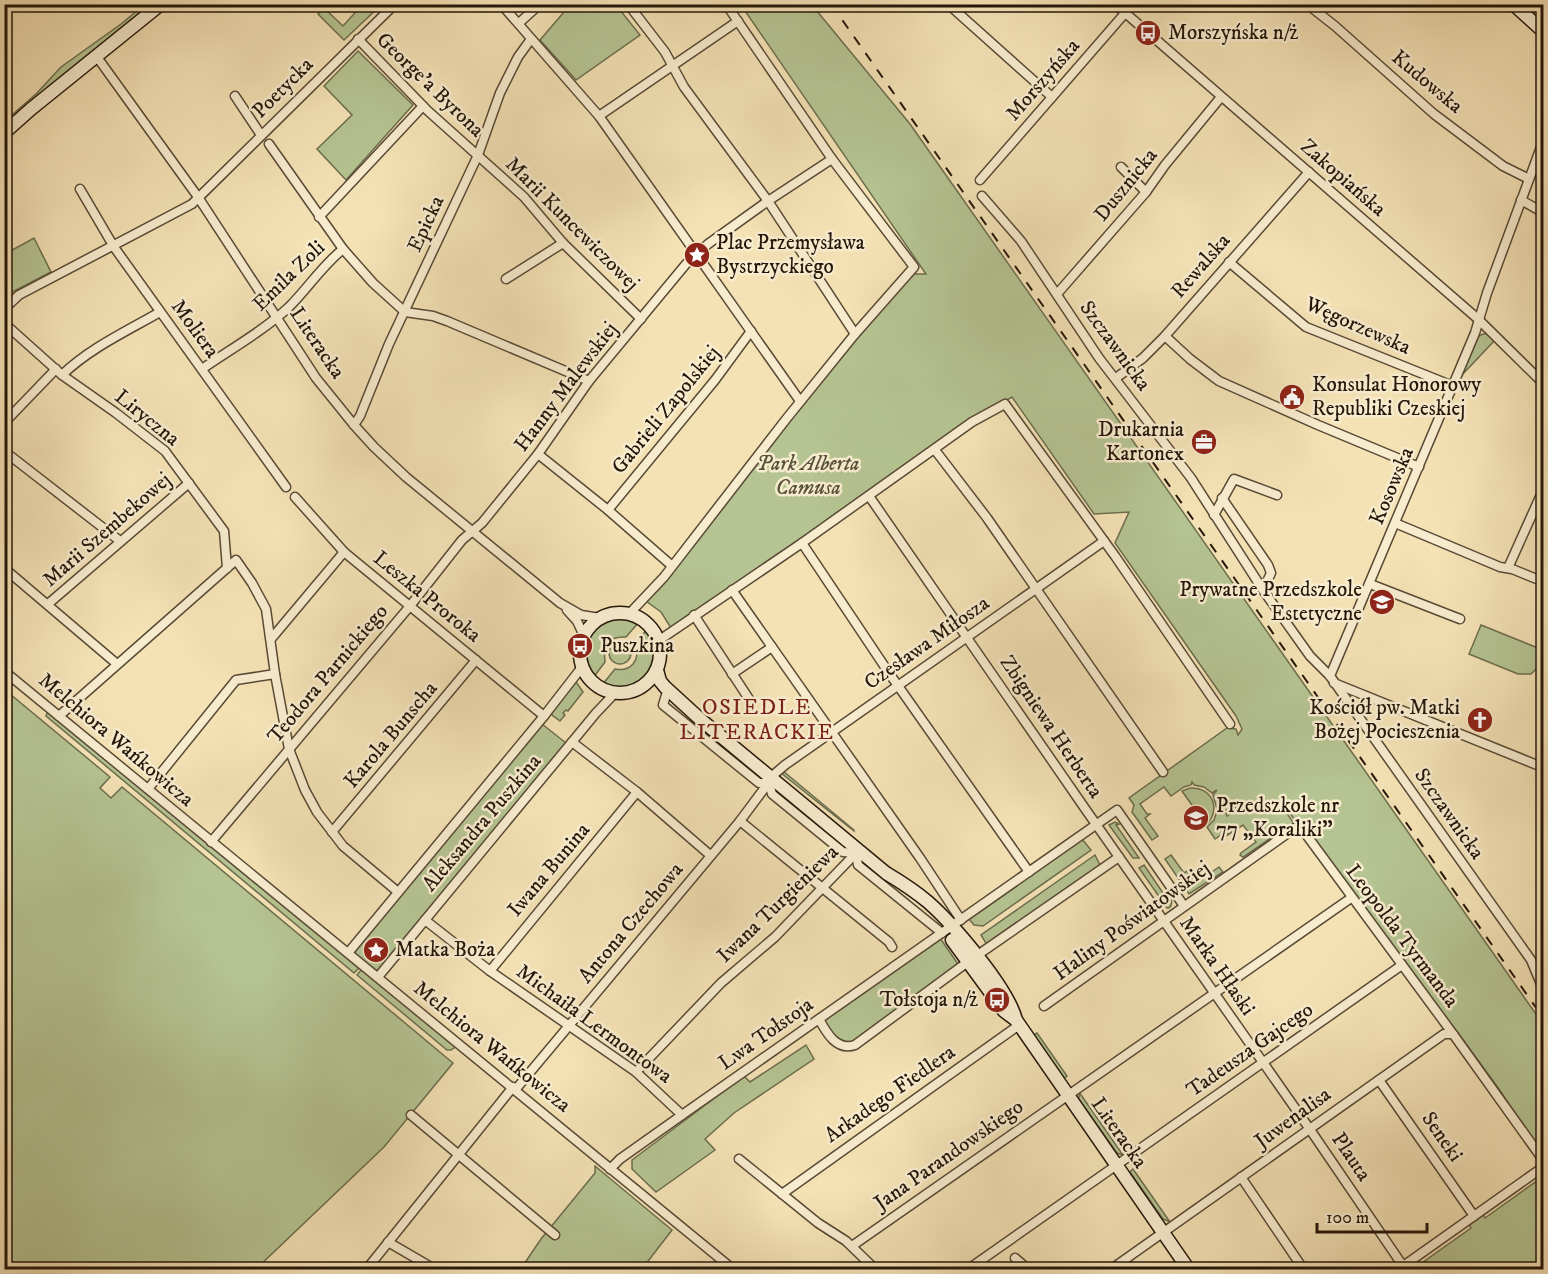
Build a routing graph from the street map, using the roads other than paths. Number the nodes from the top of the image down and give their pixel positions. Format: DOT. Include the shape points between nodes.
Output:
graph roads {
  1 [pos="161,4"];
  2 [pos="395,4"];
  3 [pos="501,4"];
  4 [pos="540,4"];
  5 [pos="628,4"];
  6 [pos="726,4"];
  7 [pos="948,4"];
  8 [pos="1115,4"];
  9 [pos="1133,4"];
  10 [pos="1307,4"];
  11 [pos="1513,4"];
  12 [pos="1126,14"];
  13 [pos="738,21"];
  14 [pos="519,24"];
  15 [pos="1544,32"];
  16 [pos="358,39"];
  17 [pos="531,39"];
  18 [pos="97,57"];
  19 [pos="673,66"];
  20 [pos="235,96"];
  21 [pos="1052,97"];
  22 [pos="1221,97"];
  23 [pos="423,106"];
  24 [pos="599,117"];
  25 [pos="4,133"];
  26 [pos="261,135"];
  27 [pos="1544,139"];
  28 [pos="268,144"];
  29 [pos="477,155"];
  30 [pos="832,159"];
  31 [pos="1121,166"];
  32 [pos="1309,172"];
  33 [pos="1529,179"];
  34 [pos="980,180"];
  35 [pos="80,189"];
  36 [pos="1146,192"];
  37 [pos="982,196"];
  38 [pos="198,197"];
  39 [pos="1521,200"];
  40 [pos="768,201"];
  41 [pos="1544,213"];
  42 [pos="319,217"];
  43 [pos="563,243"];
  44 [pos="114,247"];
  45 [pos="343,249"];
  46 [pos="696,254"];
  47 [pos="1229,262"];
  48 [pos="506,279"];
  49 [pos="1057,294"];
  50 [pos="4,309"];
  51 [pos="160,312"];
  52 [pos="405,312"];
  53 [pos="276,318"];
  54 [pos="640,319"];
  55 [pos="1478,319"];
  56 [pos="4,323"];
  57 [pos="751,332"];
  58 [pos="855,334"];
  59 [pos="1165,336"];
  60 [pos="202,369"];
  61 [pos="59,372"];
  62 [pos="1116,378"];
  63 [pos="590,381"];
  64 [pos="1544,384"];
  65 [pos="1453,386"];
  66 [pos="800,401"];
  67 [pos="4,423"];
  68 [pos="354,425"];
  69 [pos="935,450"];
  70 [pos="4,451"];
  71 [pos="538,454"];
  72 [pos="1419,467"];
  73 [pos="189,483"];
  74 [pos="286,487"];
  75 [pos="1544,488"];
  76 [pos="1277,495"];
  77 [pos="869,496"];
  78 [pos="295,497"];
  79 [pos="1222,498"];
  80 [pos="608,510"];
  81 [pos="1214,515"];
  82 [pos="1395,523"];
  83 [pos="474,531"];
  84 [pos="120,541"];
  85 [pos="1104,541"];
  86 [pos="802,543"];
  87 [pos="344,552"];
  88 [pos="671,566"];
  89 [pos="4,568"];
  90 [pos="227,568"];
  91 [pos="1508,568"];
  92 [pos="1544,582"];
  93 [pos="1370,584"];
  94 [pos="1035,589"];
  95 [pos="732,590"];
  96 [pos="1263,590"];
  97 [pos="560,603"];
  98 [pos="48,604"];
  99 [pos="410,606"];
  100 [pos="629,614"];
  101 [pos="694,615"];
  102 [pos="600,618"];
  103 [pos="1460,619"];
  104 [pos="584,636"];
  105 [pos="967,637"];
  106 [pos="271,639"];
  107 [pos="658,641"];
  108 [pos="772,647"];
  109 [pos="476,660"];
  110 [pos="117,664"];
  111 [pos="582,667"];
  112 [pos="657,670"];
  113 [pos="4,671"];
  114 [pos="275,674"];
  115 [pos="732,674"];
  116 [pos="1332,680"];
  117 [pos="644,685"];
  118 [pos="898,686"];
  119 [pos="615,693"];
  120 [pos="666,695"];
  121 [pos="749,699"];
  122 [pos="58,716"];
  123 [pos="544,716"];
  124 [pos="700,719"];
  125 [pos="1230,724"];
  126 [pos="832,732"];
  127 [pos="572,742"];
  128 [pos="289,749"];
  129 [pos="1543,767"];
  130 [pos="1163,772"];
  131 [pos="771,780"];
  132 [pos="148,789"];
  133 [pos="637,792"];
  134 [pos="740,821"];
  135 [pos="1096,825"];
  136 [pos="1302,829"];
  137 [pos="332,832"];
  138 [pos="211,842"];
  139 [pos="857,852"];
  140 [pos="710,855"];
  141 [pos="1119,857"];
  142 [pos="1029,872"];
  143 [pos="823,889"];
  144 [pos="398,892"];
  145 [pos="1351,898"];
  146 [pos="1184,906"];
  147 [pos="425,920"];
  148 [pos="1164,921"];
  149 [pos="950,928"];
  150 [pos="892,947"];
  151 [pos="348,953"];
  152 [pos="973,959"];
  153 [pos="1402,965"];
  154 [pos="490,971"];
  155 [pos="1540,972"];
  156 [pos="378,977"];
  157 [pos="1544,991"];
  158 [pos="1215,994"];
  159 [pos="1044,1006"];
  160 [pos="819,1019"];
  161 [pos="1018,1023"];
  162 [pos="570,1025"];
  163 [pos="1448,1034"];
  164 [pos="1263,1063"];
  165 [pos="636,1072"];
  166 [pos="1379,1080"];
  167 [pos="515,1088"];
  168 [pos="1068,1094"];
  169 [pos="411,1115"];
  170 [pos="682,1115"];
  171 [pos="1309,1128"];
  172 [pos="460,1155"];
  173 [pos="739,1159"];
  174 [pos="1117,1165"];
  175 [pos="610,1169"];
  176 [pos="1241,1177"];
  177 [pos="782,1194"];
  178 [pos="1474,1216"];
  179 [pos="1164,1231"];
  180 [pos="555,1235"];
  181 [pos="388,1242"];
  182 [pos="852,1246"];
  183 [pos="1015,1258"];
  184 [pos="1401,1268"];
  185 [pos="366,1269"];
  186 [pos="436,1269"];
  187 [pos="734,1269"];
  188 [pos="876,1269"];
  189 [pos="967,1269"];
  190 [pos="1029,1269"];
  191 [pos="1110,1269"];
  192 [pos="1189,1269"];
  193 [pos="1304,1269"];
  1 -- 18 [label="street"];
  2 -- 16 [label="street, Poetycka"];
  3 -- 14 [label="street"];
  4 -- 14 [label="street"];
  5 -- 19 [label="street"];
  6 -- 13 [label="street"];
  7 -- 21 [label="street"];
  8 -- 12 [label="street, Zakopiańska"];
  9 -- 12 [label="street, Morszyńska"];
  10 -- 33 [label="street, Kudowska" via="1434,114 1503,166"];
  11 -- 15 [label="street"];
  12 -- 21 [label="street, Morszyńska"];
  12 -- 22 [label="street, Zakopiańska"];
  13 -- 19 [label="street"];
  13 -- 30 [label="street"];
  14 -- 17 [label="street"];
  16 -- 23 [label="street, George'a Byrona"];
  16 -- 26 [label="street, Poetycka"];
  17 -- 24 [label="street"];
  17 -- 29 [label="street, Epicka" via="500,93"];
  18 -- 25 [label="street"];
  18 -- 38 [label="street, Literacka"];
  19 -- 24 [label="street"];
  19 -- 40 [label="street" via="684,87"];
  20 -- 26 [label="street"];
  21 -- 34 [label="street, Morszyńska"];
  22 -- 32 [label="street, Zakopiańska"];
  22 -- 36 [label="street, Dusznicka"];
  23 -- 29 [label="street, George'a Byrona"];
  23 -- 42 [label="street"];
  24 -- 46 [label="street"];
  26 -- 38 [label="street, Poetycka"];
  27 -- 33 [label="street, Kosowska"];
  28 -- 42 [label="street"];
  29 -- 43 [label="street, Marii Kuncewiczowej" via="524,197"];
  29 -- 52 [label="street, Epicka"];
  30 -- 40 [label="street, Hanny Malewskiej"];
  30 -- 58 [label="street" via="914,267"];
  31 -- 36 [label="street"];
  32 -- 47 [label="street, Rewalska"];
  32 -- 55 [label="street, Zakopiańska"];
  33 -- 39 [label="street, Kosowska"];
  35 -- 44 [label="street, Moliera"];
  36 -- 49 [label="street, Dusznicka"];
  37 -- 49 [label="street, Szczawnicka" via="1021,241"];
  38 -- 44 [label="street, Poetycka"];
  38 -- 53 [label="street, Literacka"];
  39 -- 41 [label="street"];
  39 -- 55 [label="street, Kosowska"];
  40 -- 46 [label="street, Hanny Malewskiej"];
  40 -- 58 [label="street"];
  42 -- 45 [label="street"];
  43 -- 48 [label="street"];
  43 -- 54 [label="street, Marii Kuncewiczowej"];
  44 -- 50 [label="street, Poetycka" via="19,295"];
  44 -- 51 [label="street, Moliera"];
  45 -- 52 [label="street"];
  45 -- 53 [label="street, Emila Zoli"];
  46 -- 54 [label="street, Hanny Malewskiej"];
  46 -- 57 [label="street"];
  47 -- 59 [label="street, Rewalska"];
  47 -- 65 [label="street, Węgorzewska" via="1306,327"];
  49 -- 62 [label="street, Szczawnicka" via="1098,358"];
  51 -- 60 [label="street, Moliera"];
  51 -- 61 [label="street"];
  52 -- 63 [label="street" via="447,321"];
  52 -- 68 [label="street, Epicka"];
  53 -- 60 [label="street, Emila Zoli"];
  53 -- 68 [label="street, Literacka" via="316,378"];
  54 -- 63 [label="street, Hanny Malewskiej"];
  55 -- 64 [label="street, Zakopiańska"];
  55 -- 65 [label="street, Kosowska"];
  56 -- 61 [label="street, Liryczna"];
  57 -- 66 [label="street"];
  57 -- 80 [label="street, Gabrieli Zapolskiej"];
  58 -- 66 [label="street"];
  59 -- 62 [label="street, Rewalska"];
  59 -- 72 [label="street" via="1219,381"];
  60 -- 74 [label="street, Moliera"];
  61 -- 67 [label="street"];
  61 -- 73 [label="street, Liryczna" via="165,451"];
  62 -- 81 [label="street, Szczawnicka"];
  63 -- 71 [label="street, Hanny Malewskiej"];
  65 -- 72 [label="street, Kosowska"];
  66 -- 88 [label="street"];
  68 -- 83 [label="street, Literacka" via="406,477"];
  69 -- 77 [label="street"];
  69 -- 85 [label="street" via="972,422 1005,404"];
  69 -- 94 [label="street"];
  70 -- 84 [label="street"];
  71 -- 80 [label="street"];
  71 -- 83 [label="street, Hanny Malewskiej"];
  72 -- 82 [label="street, Kosowska"];
  73 -- 84 [label="street, Marii Szembekowej"];
  73 -- 90 [label="street, Liryczna" via="224,531"];
  75 -- 91 [label="street"];
  76 -- 79 [label="street" via="1234,479"];
  77 -- 86 [label="street"];
  77 -- 105 [label="street, Zbigniewa Herberta"];
  78 -- 87 [label="street, Leszka Proroka"];
  79 -- 81 [label="street"];
  79 -- 96 [label="street" via="1268,566 1271,573"];
  80 -- 88 [label="street"];
  81 -- 96 [label="street, Szczawnicka"];
  82 -- 91 [label="street"];
  82 -- 93 [label="street, Kosowska"];
  83 -- 97 [label="street, Literacka"];
  83 -- 99 [label="street, Teodora Parnickiego" via="462,540"];
  84 -- 98 [label="street, Marii Szembekowej"];
  85 -- 94 [label="street, Czesława Miłosza"];
  85 -- 125 [label="street"];
  86 -- 95 [label="street"];
  86 -- 118 [label="street"];
  87 -- 99 [label="street, Leszka Proroka"];
  87 -- 106 [label="street"];
  88 -- 100 [label="street"];
  89 -- 98 [label="street"];
  90 -- 106 [label="street" via="236,560 252,584 266,609"];
  90 -- 110 [label="street"];
  91 -- 92 [label="street"];
  93 -- 103 [label="street"];
  93 -- 116 [label="street, Kosowska"];
  94 -- 105 [label="street, Czesława Miłosza"];
  94 -- 130 [label="street"];
  95 -- 101 [label="street"];
  95 -- 108 [label="street"];
  96 -- 116 [label="street, Szczawnicka"];
  97 -- 102 [label="street, Literacka" via="581,615"];
  97 -- 104 [label="street, Literacka" via="577,621"];
  98 -- 110 [label="street"];
  99 -- 109 [label="street, Leszka Proroka"];
  99 -- 128 [label="street, Teodora Parnickiego"];
  100 -- 102 [label="street"];
  100 -- 107 [label="street" via="648,624"];
  101 -- 107 [label="street"];
  101 -- 115 [label="street"];
  102 -- 104 [label="street"];
  104 -- 111 [label="street"];
  105 -- 118 [label="street, Czesława Miłosza"];
  105 -- 135 [label="street, Zbigniewa Herberta"];
  106 -- 114 [label="street"];
  107 -- 112 [label="street"];
  108 -- 115 [label="street"];
  108 -- 126 [label="street"];
  109 -- 123 [label="street, Leszka Proroka"];
  109 -- 137 [label="street, Karola Bunscha"];
  110 -- 122 [label="street"];
  111 -- 119 [label="street" via="598,687"];
  111 -- 123 [label="street, Aleksandra Puszkina"];
  112 -- 117 [label="street"];
  112 -- 124 [label="street, Literacka" via="665,687"];
  113 -- 122 [label="street, Melchiora Wańkowicza"];
  114 -- 128 [label="street"];
  114 -- 132 [label="street" via="236,680"];
  115 -- 121 [label="street"];
  116 -- 129 [label="street"];
  116 -- 155 [label="street, Szczawnicka"];
  117 -- 119 [label="street"];
  117 -- 120 [label="street, Literacka"];
  118 -- 126 [label="street, Czesława Miłosza"];
  118 -- 142 [label="street"];
  119 -- 127 [label="street, Aleksandra Puszkina"];
  120 -- 124 [label="street, Literacka"];
  120 -- 131 [label="street" via="663,705 759,783"];
  122 -- 132 [label="street, Melchiora Wańkowicza"];
  123 -- 144 [label="street, Aleksandra Puszkina"];
  124 -- 131 [label="street, Literacka"];
  126 -- 131 [label="street, Czesława Miłosza" via="783,766"];
  126 -- 149 [label="street"];
  127 -- 133 [label="street"];
  127 -- 147 [label="street, Aleksandra Puszkina"];
  128 -- 137 [label="street" via="305,790"];
  128 -- 138 [label="street, Teodora Parnickiego"];
  131 -- 134 [label="street, Antona Czechowa"];
  131 -- 139 [label="street, Literacka"];
  132 -- 138 [label="street, Melchiora Wańkowicza"];
  133 -- 140 [label="street"];
  133 -- 154 [label="street, Iwana Bunina"];
  134 -- 140 [label="street, Antona Czechowa"];
  134 -- 143 [label="street"];
  135 -- 141 [label="street, Marka Hłaski"];
  135 -- 142 [label="street, Lwa Tołstoja"];
  135 -- 146 [label="street, Lwa Tołstoja" via="1117,810"];
  136 -- 145 [label="street, Leopolda Tyrmanda"];
  136 -- 146 [label="street, Haliny Poświatowskiej" via="1294,828"];
  137 -- 144 [label="street"];
  138 -- 151 [label="street, Melchiora Wańkowicza"];
  139 -- 143 [label="street, Iwana Turgieniewa"];
  139 -- 149 [label="street, Literacka" via="910,888"];
  139 -- 149 [label="street" via="858,865"];
  140 -- 162 [label="street, Antona Czechowa"];
  141 -- 148 [label="street, Marka Hłaski"];
  141 -- 152 [label="street"];
  142 -- 149 [label="street, Lwa Tołstoja"];
  143 -- 150 [label="street"];
  143 -- 165 [label="street, Iwana Turgieniewa" via="722,983"];
  144 -- 151 [label="street, Aleksandra Puszkina"];
  145 -- 153 [label="street, Leopolda Tyrmanda"];
  145 -- 158 [label="street, Jana Parandowskiego"];
  146 -- 148 [label="street, Haliny Poświatowskiej"];
  147 -- 154 [label="street, Michaiła Lermontowa"];
  147 -- 156 [label="street, Aleksandra Puszkina"];
  148 -- 158 [label="street, Marka Hłaski"];
  148 -- 159 [label="street, Haliny Poświatowskiej"];
  149 -- 152 [label="street, Literacka"];
  149 -- 160 [label="street, Lwa Tołstoja"];
  151 -- 156 [label="street, Melchiora Wańkowicza"];
  152 -- 160 [label="street" via="855,1045 845,1047 834,1042"];
  152 -- 161 [label="street, Literacka" via="1002,991"];
  153 -- 163 [label="street, Leopolda Tyrmanda"];
  153 -- 164 [label="street, Tadeusza Gajcego"];
  154 -- 162 [label="street, Michaiła Lermontowa"];
  155 -- 157 [label="street, Szczawnicka"];
  156 -- 167 [label="street, Melchiora Wańkowicza"];
  158 -- 164 [label="street, Marka Hłaski"];
  158 -- 168 [label="street, Jana Parandowskiego"];
  160 -- 170 [label="street, Lwa Tołstoja"];
  161 -- 168 [label="street, Literacka"];
  161 -- 177 [label="street, Arkadego Fiedlera"];
  162 -- 165 [label="street, Michaiła Lermontowa"];
  162 -- 167 [label="street, Antona Czechowa"];
  163 -- 166 [label="street, Juwenalisa"];
  163 -- 178 [label="street, Leopolda Tyrmanda" via="1543,1163 1539,1170"];
  164 -- 171 [label="street, Marka Hłaski"];
  164 -- 174 [label="street, Tadeusza Gajcego"];
  165 -- 170 [label="street, Michaiła Lermontowa"];
  166 -- 171 [label="street, Juwenalisa"];
  166 -- 178 [label="street, Seneki"];
  167 -- 172 [label="street, Antona Czechowa"];
  167 -- 175 [label="street, Melchiora Wańkowicza"];
  168 -- 174 [label="street, Literacka"];
  168 -- 182 [label="street, Jana Parandowskiego"];
  169 -- 172 [label="street"];
  170 -- 175 [label="street, Lwa Tołstoja"];
  171 -- 176 [label="street, Juwenalisa"];
  171 -- 184 [label="street, Plauta"];
  172 -- 180 [label="street"];
  172 -- 181 [label="street, Antona Czechowa"];
  173 -- 177 [label="street"];
  174 -- 179 [label="street, Literacka"];
  174 -- 189 [label="street, Tadeusza Gajcego"];
  175 -- 187 [label="street, Melchiora Wańkowicza"];
  176 -- 179 [label="street, Juwenalisa"];
  176 -- 193 [label="street"];
  177 -- 182 [label="street"];
  178 -- 184 [label="street"];
  179 -- 191 [label="street, Juwenalisa"];
  179 -- 192 [label="street, Literacka"];
  181 -- 185 [label="street, Antona Czechowa"];
  181 -- 186 [label="street"];
  182 -- 188 [label="street"];
  183 -- 190 [label="street"];
}
